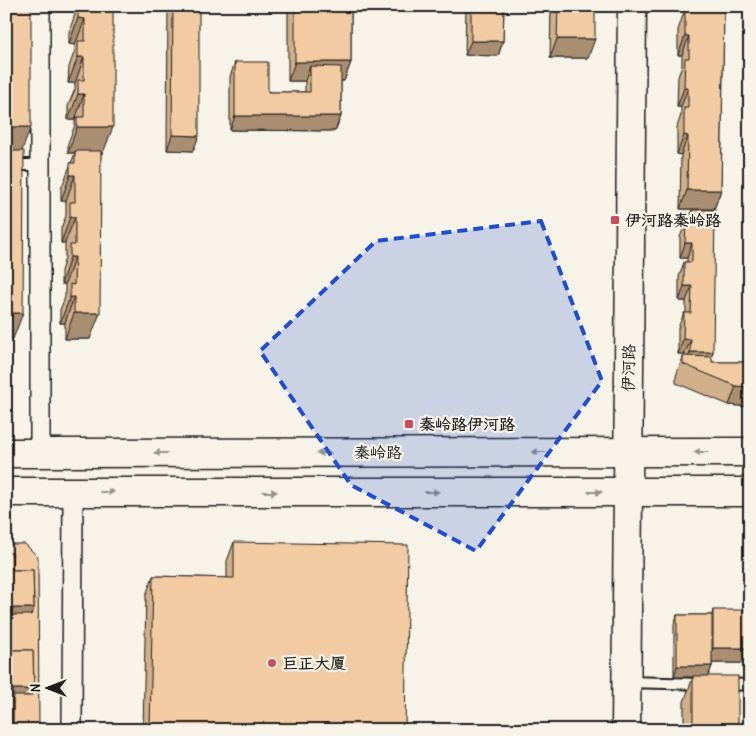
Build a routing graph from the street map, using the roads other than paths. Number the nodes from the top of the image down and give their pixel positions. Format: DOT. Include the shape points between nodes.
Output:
graph roads {
  1 [pos="40,6"];
  2 [pos="632,6"];
  3 [pos="6,165"];
  4 [pos="40,165"];
  5 [pos="628,452"];
  6 [pos="750,452"];
  7 [pos="6,453"];
  8 [pos="40,453"];
  9 [pos="6,492"];
  10 [pos="73,492"];
  11 [pos="627,492"];
  12 [pos="750,492"];
  13 [pos="626,682"];
  14 [pos="750,684"];
  15 [pos="72,730"];
  16 [pos="626,730"];
  1 -- 4 [label="street"];
  2 -- 5 [label="main road, 伊河路"];
  3 -- 4 [label="lane"];
  4 -- 8 [label="street"];
  6 -- 5 [label="main road, 秦岭路, one-way"];
  5 -- 8 [label="main road, 秦岭路, one-way"];
  5 -- 11 [label="main road, 伊河路"];
  7 -- 8 [label="main road, 秦岭路"];
  9 -- 10 [label="main road"];
  10 -- 11 [label="main road, one-way"];
  10 -- 15 [label="street"];
  11 -- 12 [label="main road"];
  11 -- 13 [label="main road, 伊河路"];
  13 -- 14 [label="lane"];
  13 -- 16 [label="main road, 伊河路"];
}
